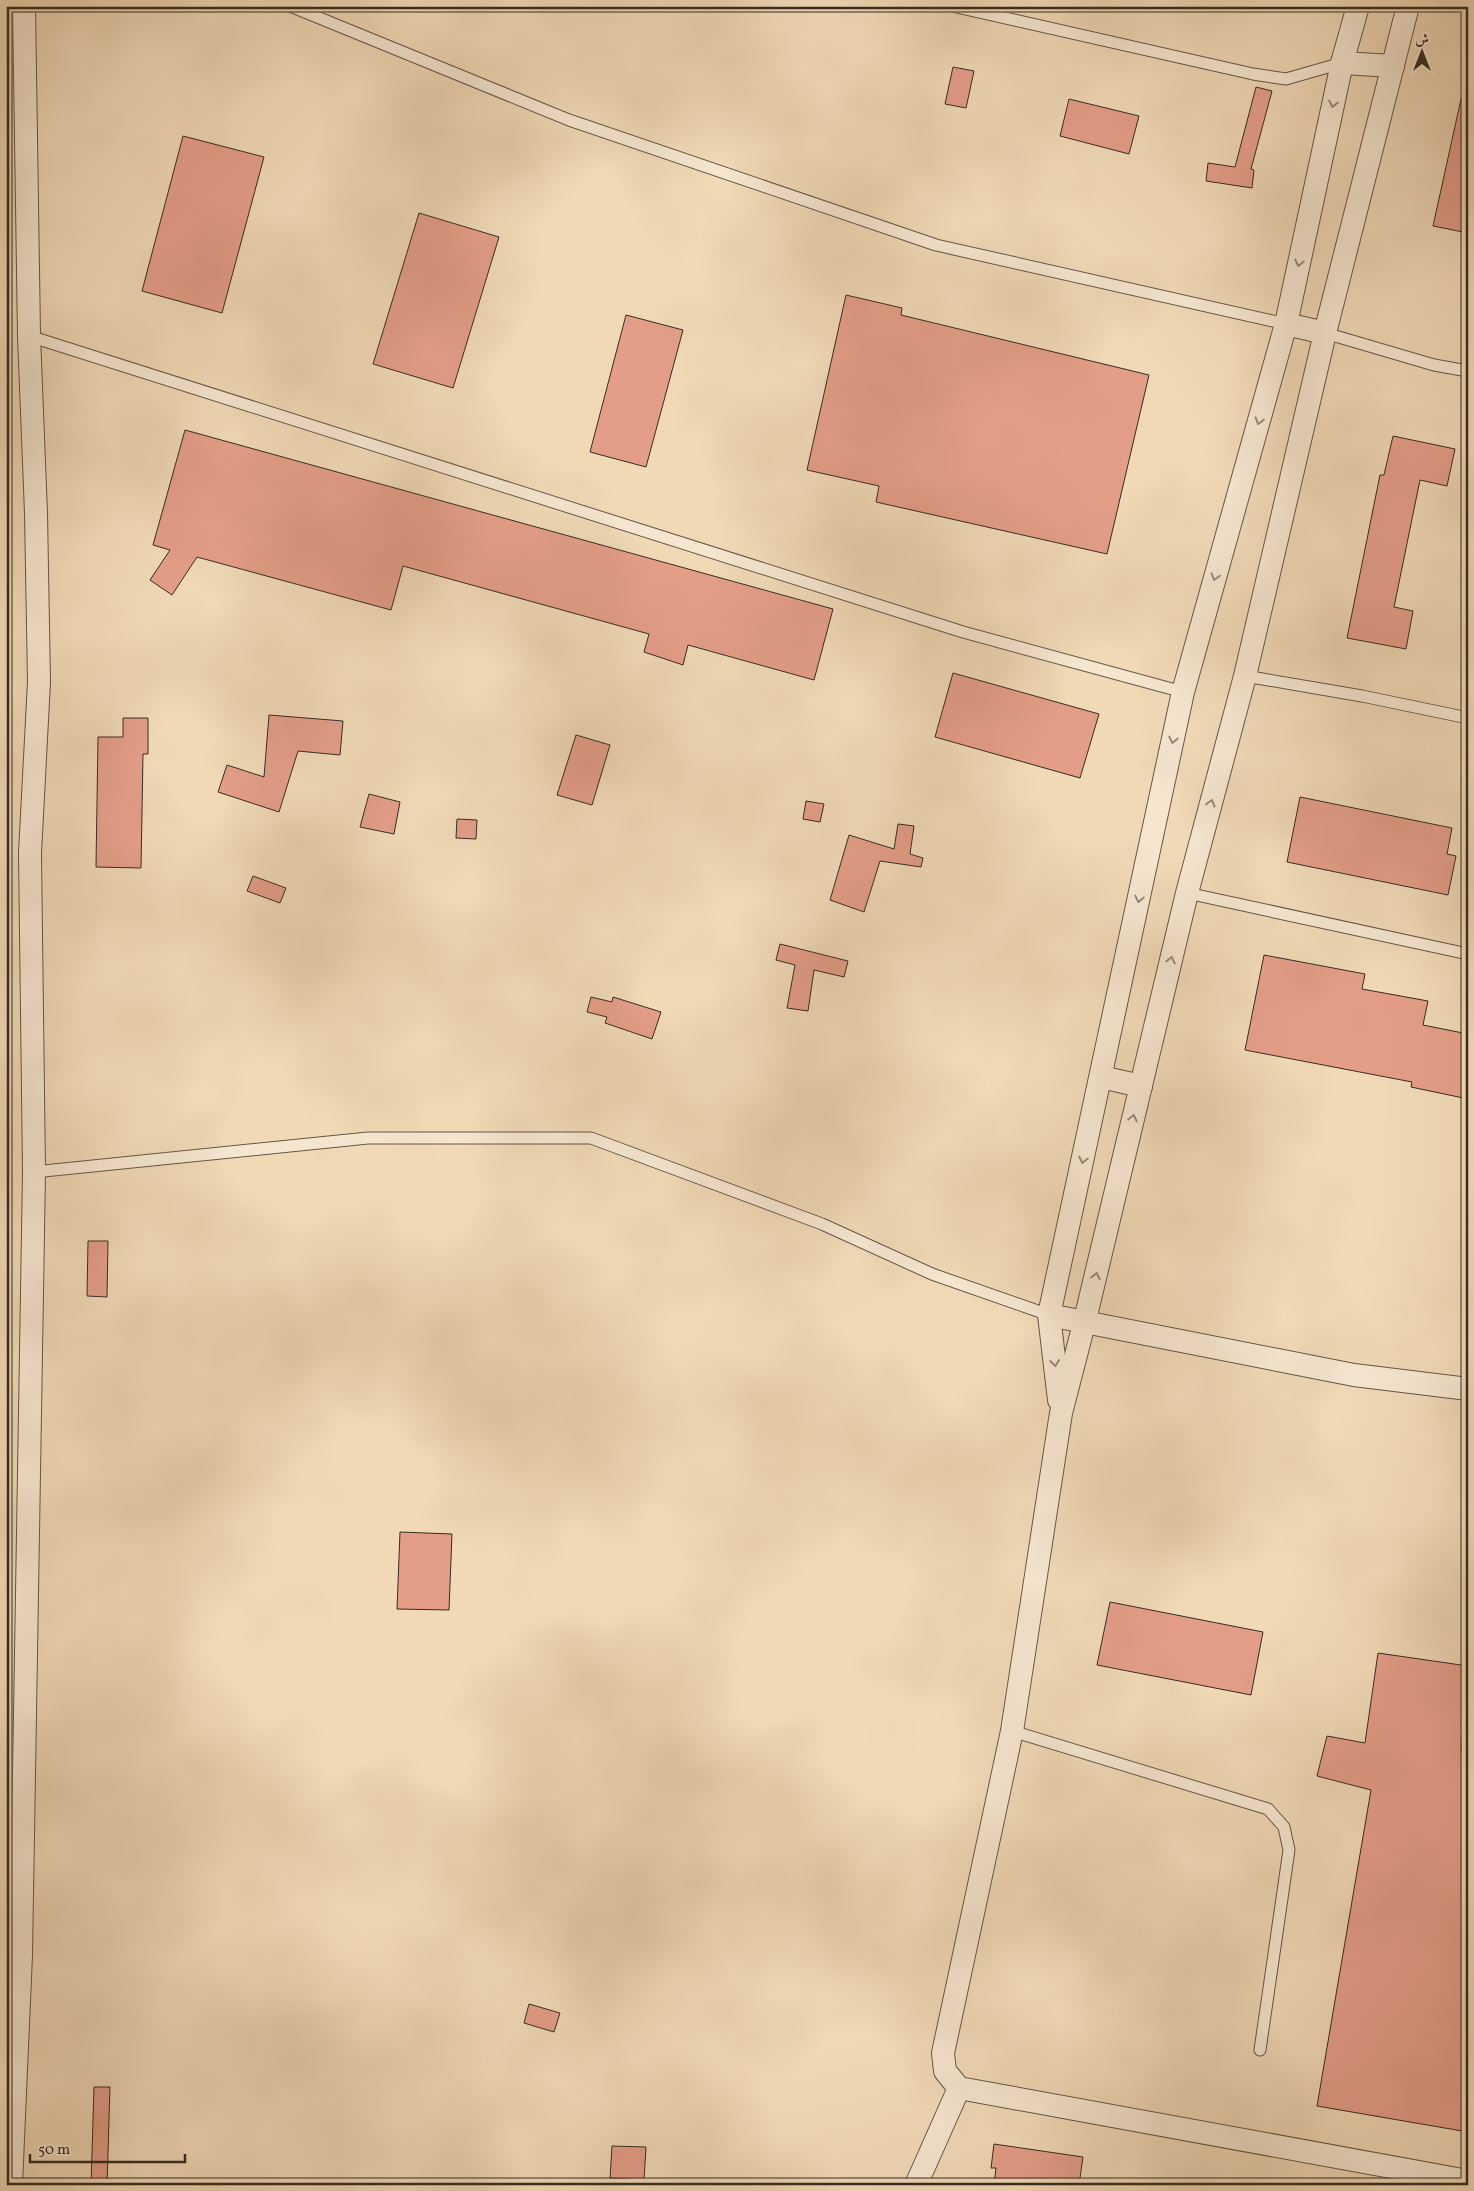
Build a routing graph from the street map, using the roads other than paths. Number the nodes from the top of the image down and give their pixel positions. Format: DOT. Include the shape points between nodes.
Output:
graph roads {
  1 [pos="24,6"];
  2 [pos="290,6"];
  3 [pos="952,6"];
  4 [pos="1358,6"];
  5 [pos="1408,6"];
  6 [pos="1342,64"];
  7 [pos="1393,66"];
  8 [pos="1286,324"];
  9 [pos="1325,333"];
  10 [pos="29,336"];
  11 [pos="1468,371"];
  12 [pos="1245,676"];
  13 [pos="1183,692"];
  14 [pos="1468,718"];
  15 [pos="1187,893"];
  16 [pos="1468,954"];
  17 [pos="1101,1076"];
  18 [pos="1141,1086"];
  19 [pos="34,1172"];
  20 [pos="1067,1233"];
  21 [pos="1105,1238"];
  22 [pos="1049,1315"];
  23 [pos="1084,1324"];
  24 [pos="1468,1389"];
  25 [pos="1061,1413"];
  26 [pos="1012,1731"];
  27 [pos="1260,2050"];
  28 [pos="960,2088"];
  29 [pos="1468,2181"];
  30 [pos="11,2185"];
  31 [pos="916,2185"];
  1 -- 10 [label="street"];
  2 -- 8 [label="lane" via="569,120 936,245"];
  3 -- 6 [label="lane" via="1253,74 1286,78"];
  4 -- 6 [label="street"];
  5 -- 7 [label="street"];
  6 -- 7 [label="street"];
  6 -- 8 [label="street, one-way"];
  7 -- 9 [label="street"];
  8 -- 9 [label="street"];
  8 -- 13 [label="street, one-way"];
  9 -- 11 [label="lane"];
  9 -- 12 [label="street"];
  10 -- 13 [label="lane" via="954,629"];
  10 -- 19 [label="street" via="39,682 30,854"];
  12 -- 14 [label="lane"];
  15 -- 12 [label="street, one-way"];
  13 -- 17 [label="street, one-way"];
  15 -- 16 [label="lane"];
  18 -- 15 [label="street, one-way"];
  17 -- 18 [label="street"];
  17 -- 20 [label="street, one-way"];
  21 -- 18 [label="street, one-way"];
  19 -- 22 [label="lane" via="368,1138 591,1138 822,1224 932,1274"];
  19 -- 30 [label="street" via="21,1955"];
  20 -- 21 [label="street"];
  20 -- 22 [label="street"];
  23 -- 21 [label="street, one-way"];
  22 -- 23 [label="street"];
  22 -- 25 [label="street, one-way"];
  23 -- 24 [label="street" via="1354,1375"];
  23 -- 25 [label="street"];
  25 -- 26 [label="street"];
  26 -- 27 [label="lane" via="1268,1809 1284,1827 1289,1850"];
  26 -- 28 [label="street" via="943,2053 945,2071"];
  28 -- 29 [label="street"];
  28 -- 31 [label="street"];
}
